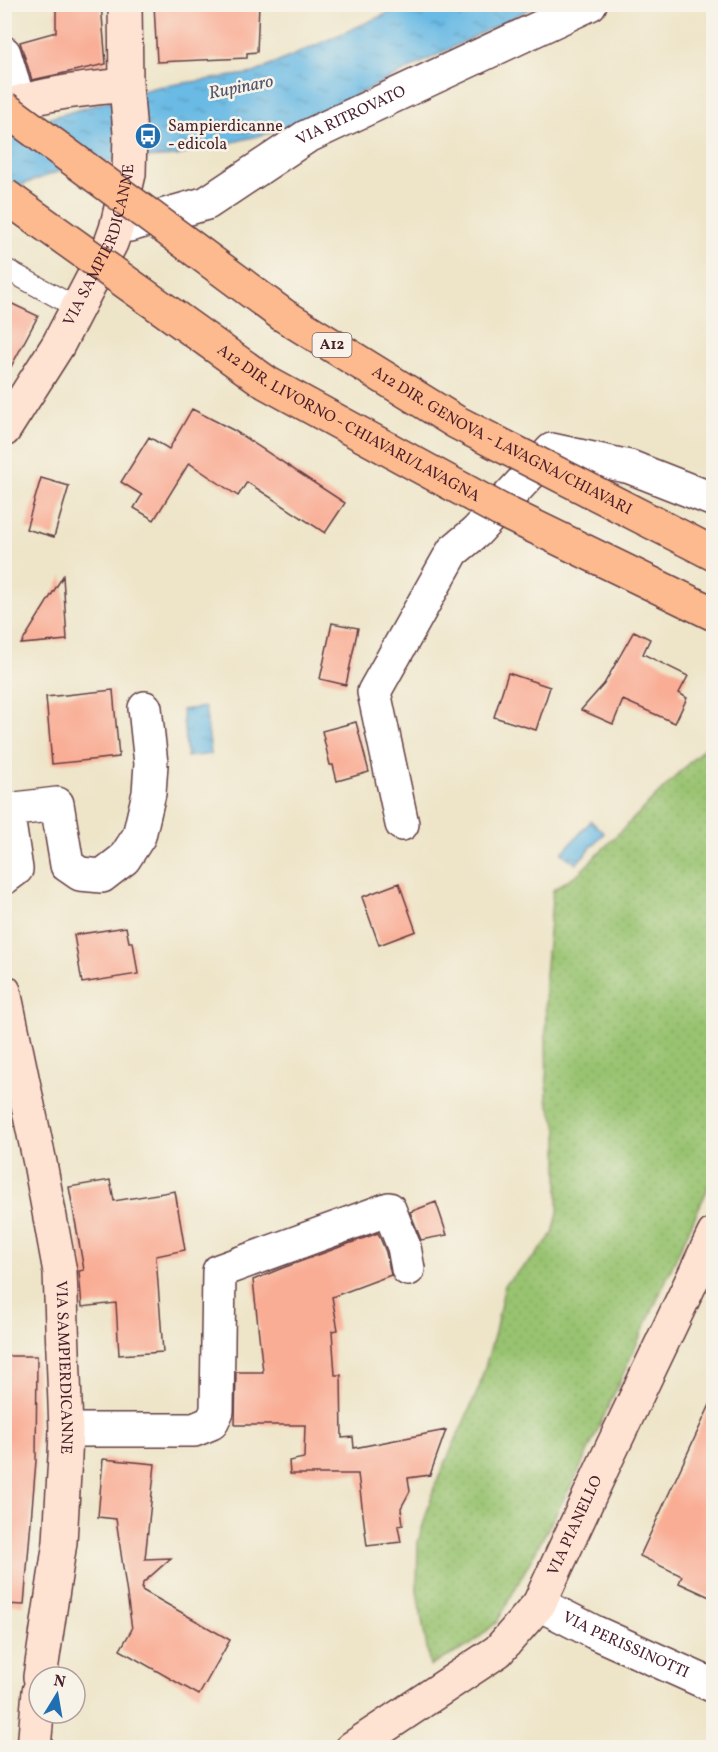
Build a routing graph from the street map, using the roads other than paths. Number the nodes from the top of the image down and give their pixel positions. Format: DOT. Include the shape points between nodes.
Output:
graph roads {
  1 [pos="125,4"];
  2 [pos="590,4"];
  3 [pos="4,53"];
  4 [pos="126,85"];
  5 [pos="9,106"];
  6 [pos="4,195"];
  7 [pos="116,229"];
  8 [pos="4,268"];
  9 [pos="77,308"];
  10 [pos="4,430"];
  11 [pos="714,500"];
  12 [pos="714,554"];
  13 [pos="714,614"];
  14 [pos="145,708"];
  15 [pos="402,824"];
  16 [pos="4,878"];
  17 [pos="4,991"];
  18 [pos="12,1063"];
  19 [pos="714,1233"];
  20 [pos="408,1269"];
  21 [pos="66,1430"];
  22 [pos="539,1604"];
  23 [pos="42,1665"];
  24 [pos="714,1686"];
  25 [pos="36,1725"];
  26 [pos="34,1748"];
  27 [pos="352,1748"];
  1 -- 4 [label="main road, VIA SAMPIERDICANNE"];
  2 -- 7 [label="street, VIA RITROVATO" via="306,137 207,203"];
  3 -- 5 [label="street"];
  4 -- 5 [label="main road" via="63,92"];
  4 -- 7 [label="main road, VIA SAMPIERDICANNE" via="129,174"];
  5 -- 12 [label="highway, A12 DIR. GENOVA - LAVAGNA/CHIAVARI / A12, bridge" via="283,315 456,422"];
  6 -- 13 [label="highway, A12 DIR. LIVORNO - CHIAVARI/LAVAGNA, bridge" via="267,383 500,510"];
  7 -- 9 [label="main road, VIA SAMPIERDICANNE"];
  8 -- 9 [label="lane"];
  9 -- 10 [label="main road, VIA SAMPIERDICANNE"];
  11 -- 15 [label="street" via="630,467 552,450 476,532 453,551 374,692"];
  14 -- 16 [label="street" via="151,764 149,793 139,836 124,859 102,876 80,874 67,865 57,804 7,810 16,869"];
  17 -- 18 [label="main road, VIA SAMPIERDICANNE"];
  18 -- 21 [label="main road, VIA SAMPIERDICANNE" via="40,1163 60,1272"];
  19 -- 22 [label="main road, VIA PIANELLO"];
  20 -- 21 [label="street" via="404,1247 388,1209 219,1271 217,1411 210,1424 194,1430"];
  21 -- 23 [label="main road, VIA SAMPIERDICANNE" via="60,1542"];
  22 -- 24 [label="street, VIA PERISSINOTTI"];
  22 -- 27 [label="main road, VIA PIANELLO" via="498,1652"];
  25 -- 26 [label="main road"];
}
